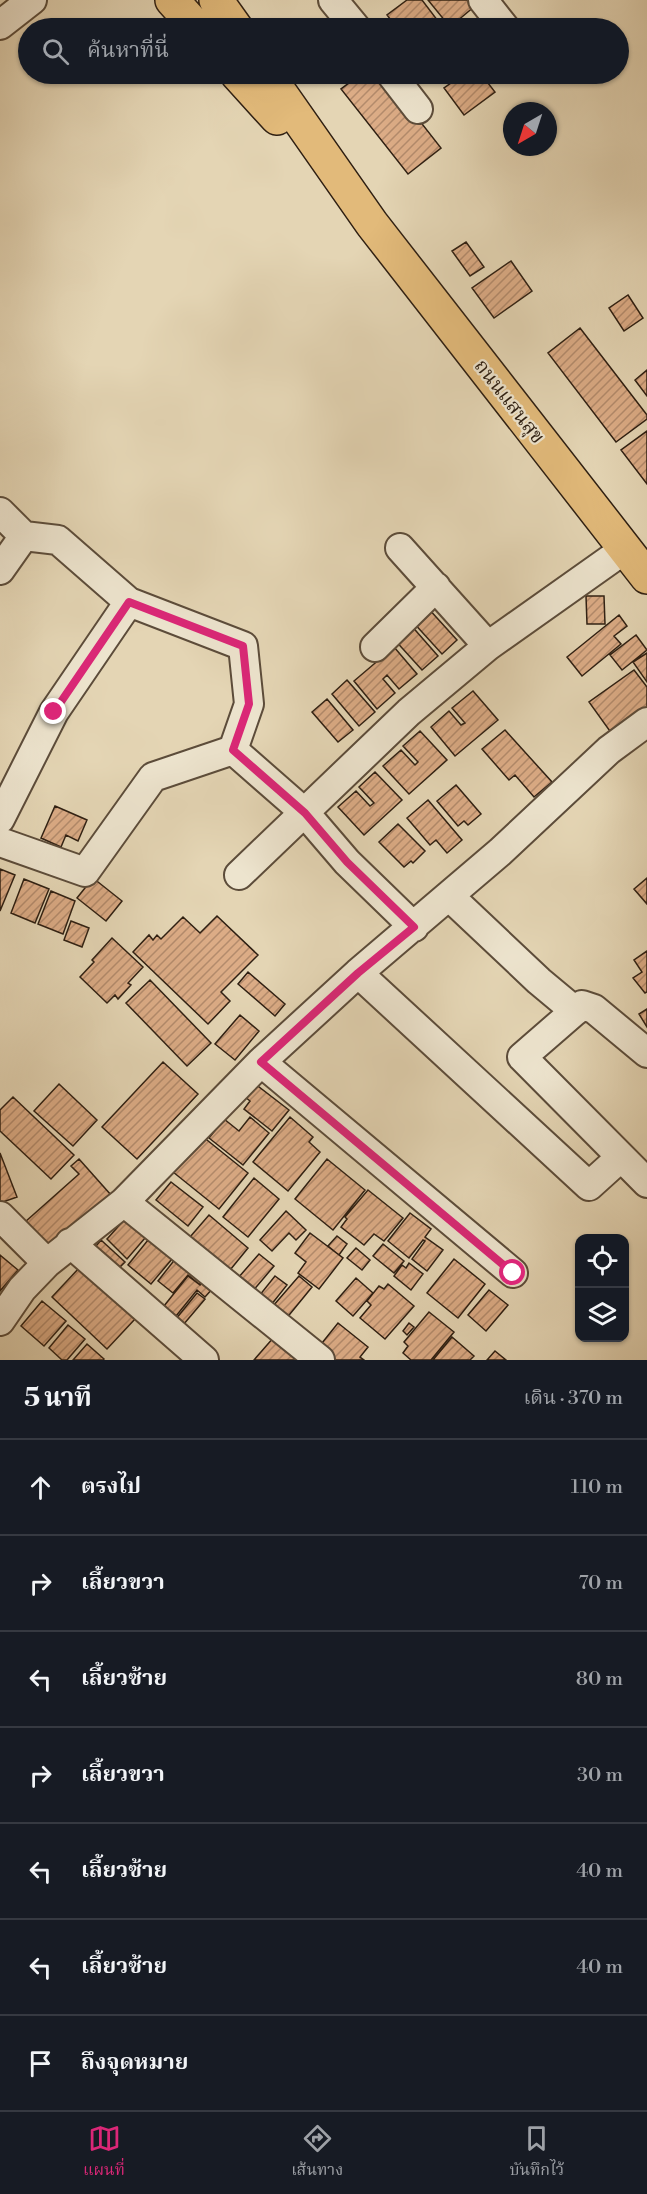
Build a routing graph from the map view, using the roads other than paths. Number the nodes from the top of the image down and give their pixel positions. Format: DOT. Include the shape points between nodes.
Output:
graph roads {
  1 [pos="32,0"];
  2 [pos="172,0"];
  3 [pos="216,0"];
  4 [pos="333,0"];
  5 [pos="483,0"];
  6 [pos="188,18"];
  7 [pos="229,18"];
  8 [pos="348,18"];
  9 [pos="497,18"];
  10 [pos="0,25"];
  11 [pos="246,84"];
  12 [pos="274,84"];
  13 [pos="399,84"];
  14 [pos="418,109"];
  15 [pos="372,224"];
  16 [pos="0,512"];
  17 [pos="24,536"];
  18 [pos="400,548"];
  19 [pos="625,549"];
  20 [pos="0,570"];
  21 [pos="647,578"];
  22 [pos="436,587"];
  23 [pos="129,602"];
  24 [pos="488,646"];
  25 [pos="375,647"];
  26 [pos="647,722"];
  27 [pos="233,750"];
  28 [pos="305,813"];
  29 [pos="0,819"];
  30 [pos="0,842"];
  31 [pos="238,876"];
  32 [pos="449,896"];
  33 [pos="414,927"];
  34 [pos="358,973"];
  35 [pos="575,1011"];
  36 [pos="647,1053"];
  37 [pos="261,1062"];
  38 [pos="620,1158"];
  39 [pos="647,1183"];
  40 [pos="124,1202"];
  41 [pos="0,1216"];
  42 [pos="70,1244"];
  43 [pos="47,1263"];
  44 [pos="513,1273"];
  45 [pos="0,1321"];
  46 [pos="204,1360"];
  47 [pos="320,1360"];
  1 -- 10 [label="street"];
  2 -- 6 [label="main road"];
  3 -- 7 [label="main road"];
  4 -- 8 [label="street"];
  5 -- 9 [label="street"];
  11 -- 15 [label="main road, ถนนแสนสุข"];
  12 -- 15 [label="main road, ถนนแสนสุข"];
  13 -- 14 [label="street"];
  15 -- 19 [label="main road, ถนนแสนสุข"];
  16 -- 17 [label="street"];
  17 -- 20 [label="street"];
  17 -- 23 [label="street" via="58,540"];
  18 -- 22 [label="street"];
  19 -- 21 [label="main road, ถนนแสนสุข"];
  19 -- 24 [label="street"];
  22 -- 24 [label="street"];
  22 -- 25 [label="street"];
  23 -- 27 [label="street" via="243,646 249,704"];
  23 -- 29 [label="street" via="54,712"];
  24 -- 28 [label="street" via="409,712"];
  26 -- 32 [label="street" via="609,750"];
  27 -- 28 [label="street"];
  27 -- 30 [label="street" via="153,777 86,872"];
  28 -- 31 [label="street"];
  28 -- 33 [label="street" via="347,862"];
  32 -- 33 [label="street"];
  32 -- 35 [label="street"];
  33 -- 34 [label="street"];
  34 -- 37 [label="street"];
  34 -- 38 [label="street" via="589,1186"];
  35 -- 36 [label="street" via="582,1005 594,1009"];
  35 -- 38 [label="street" via="522,1057"];
  37 -- 40 [label="street"];
  37 -- 44 [label="street"];
  38 -- 39 [label="street"];
  40 -- 42 [label="street"];
  40 -- 47 [label="street"];
  41 -- 43 [label="street"];
  42 -- 43 [label="street"];
  42 -- 46 [label="street"];
  43 -- 45 [label="street" via="22,1289"];
}
